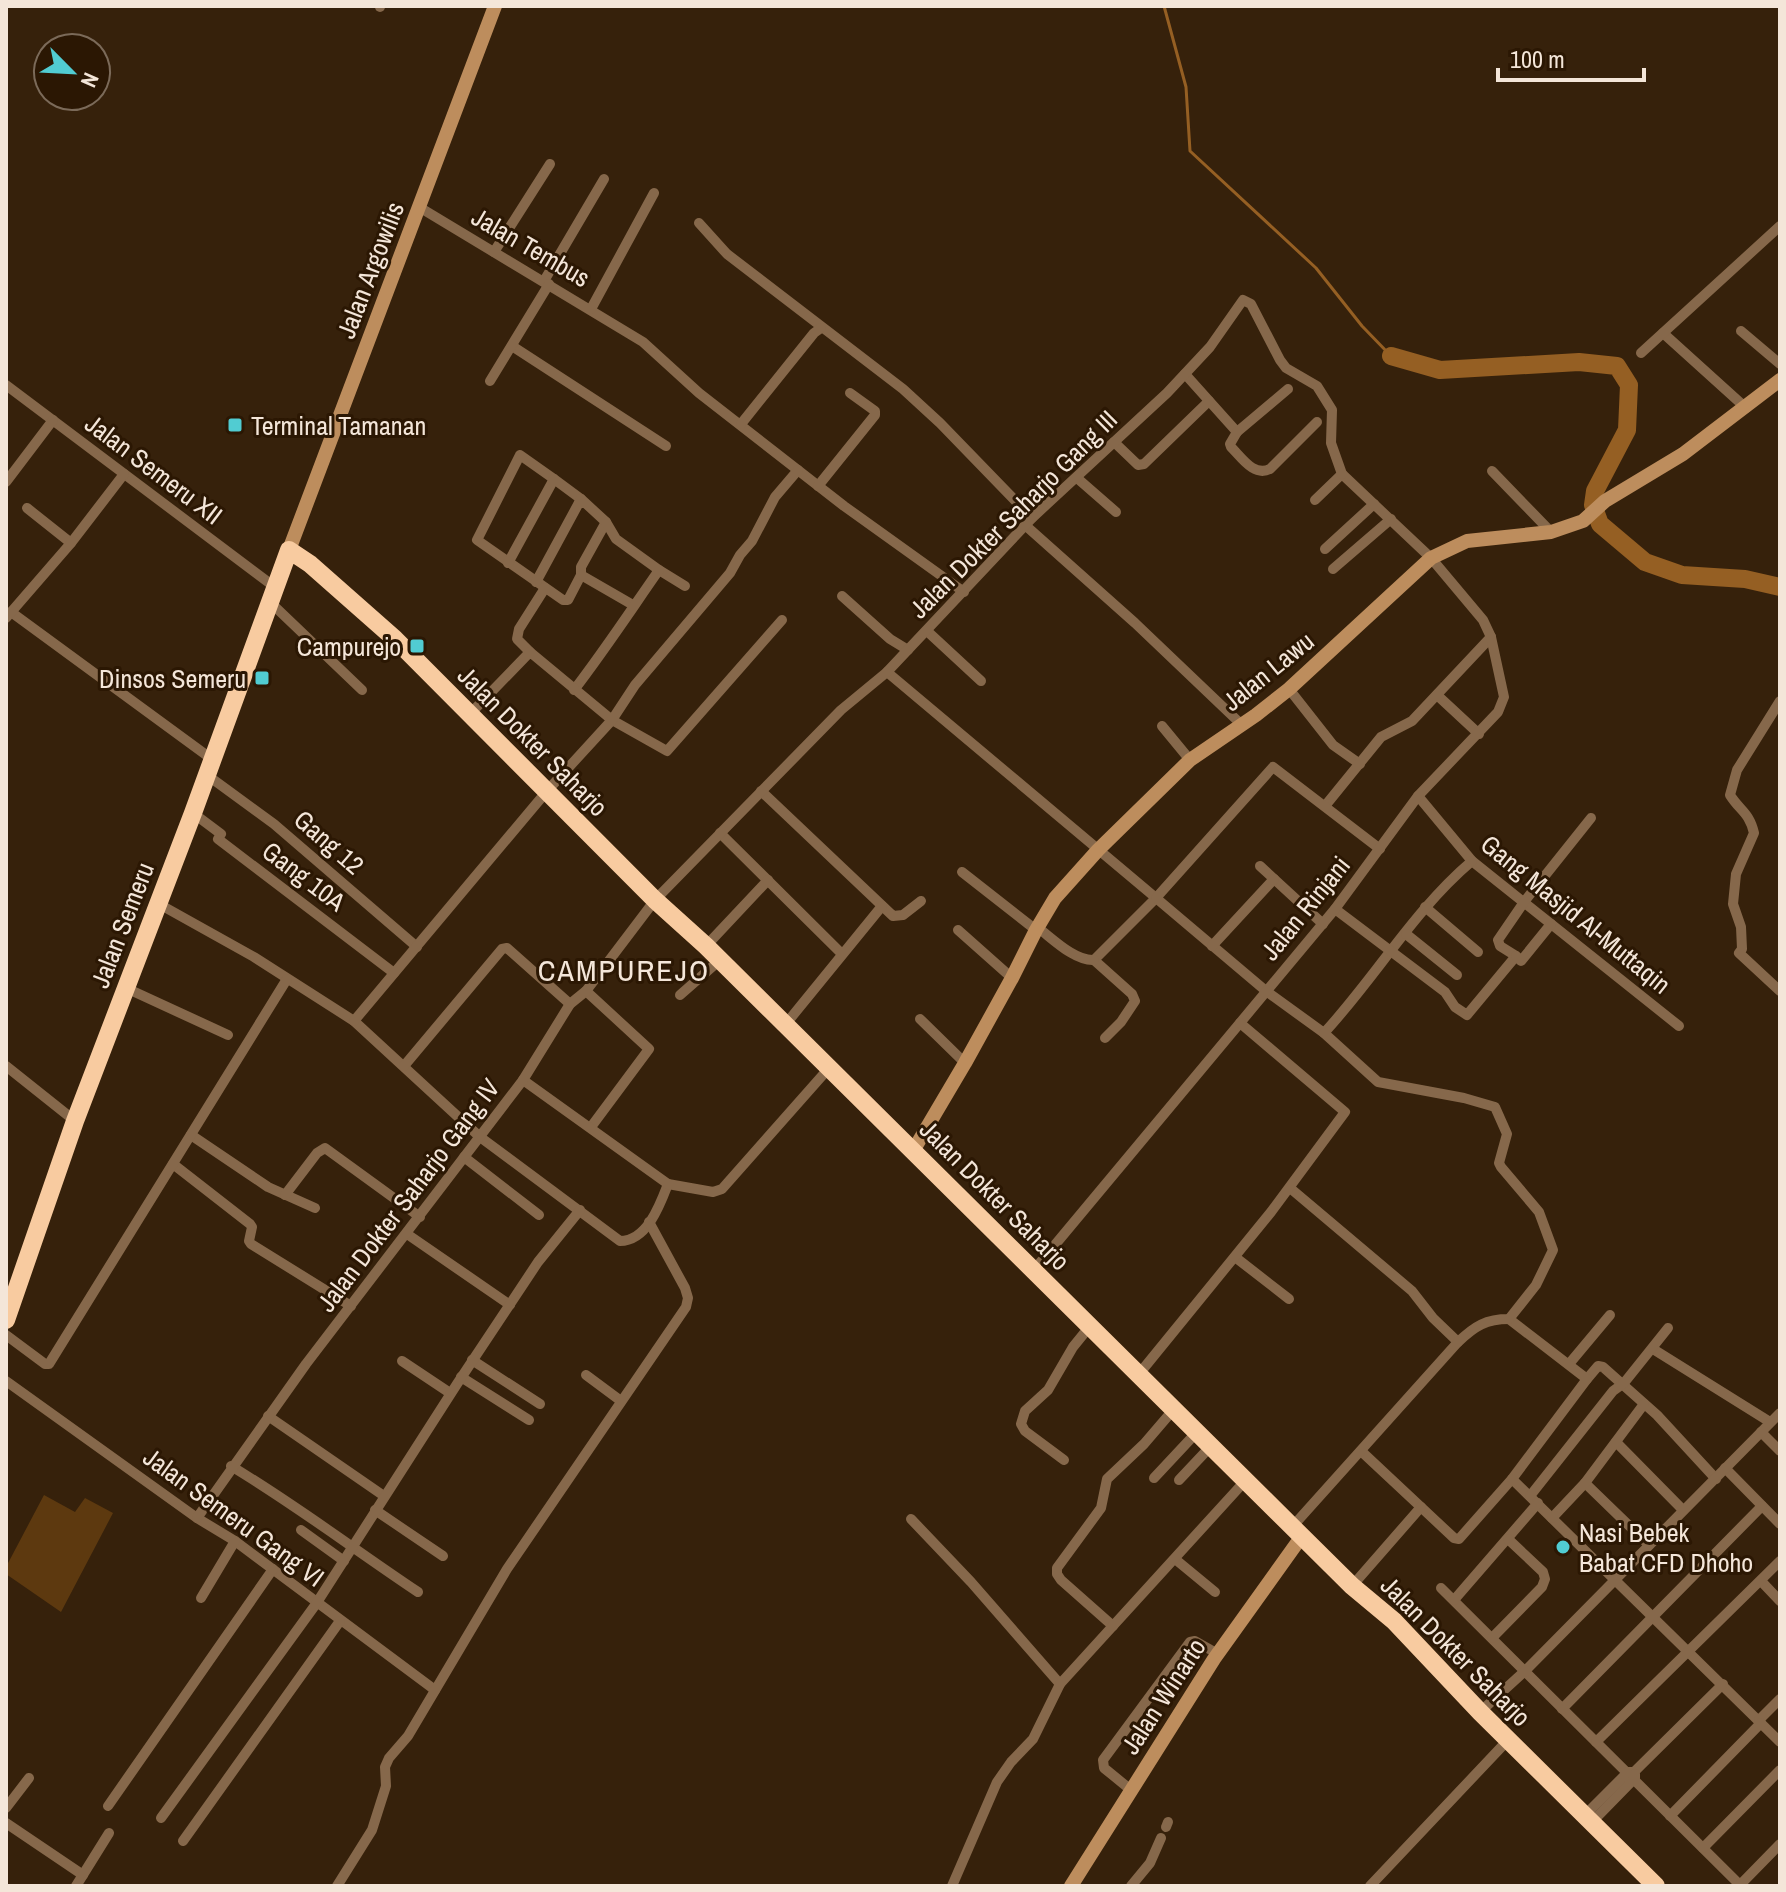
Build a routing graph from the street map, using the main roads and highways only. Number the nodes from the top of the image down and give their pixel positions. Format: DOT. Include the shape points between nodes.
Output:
graph roads {
  1 [pos="289,550"];
  2 [pos="6,1320"];
  3 [pos="1656,1886"];
  1 -- 2 [label="highway, Jalan Semeru"];
  1 -- 3 [label="highway, Jalan Dokter Saharjo" via="395,639 1245,1481 1394,1621"];
}
